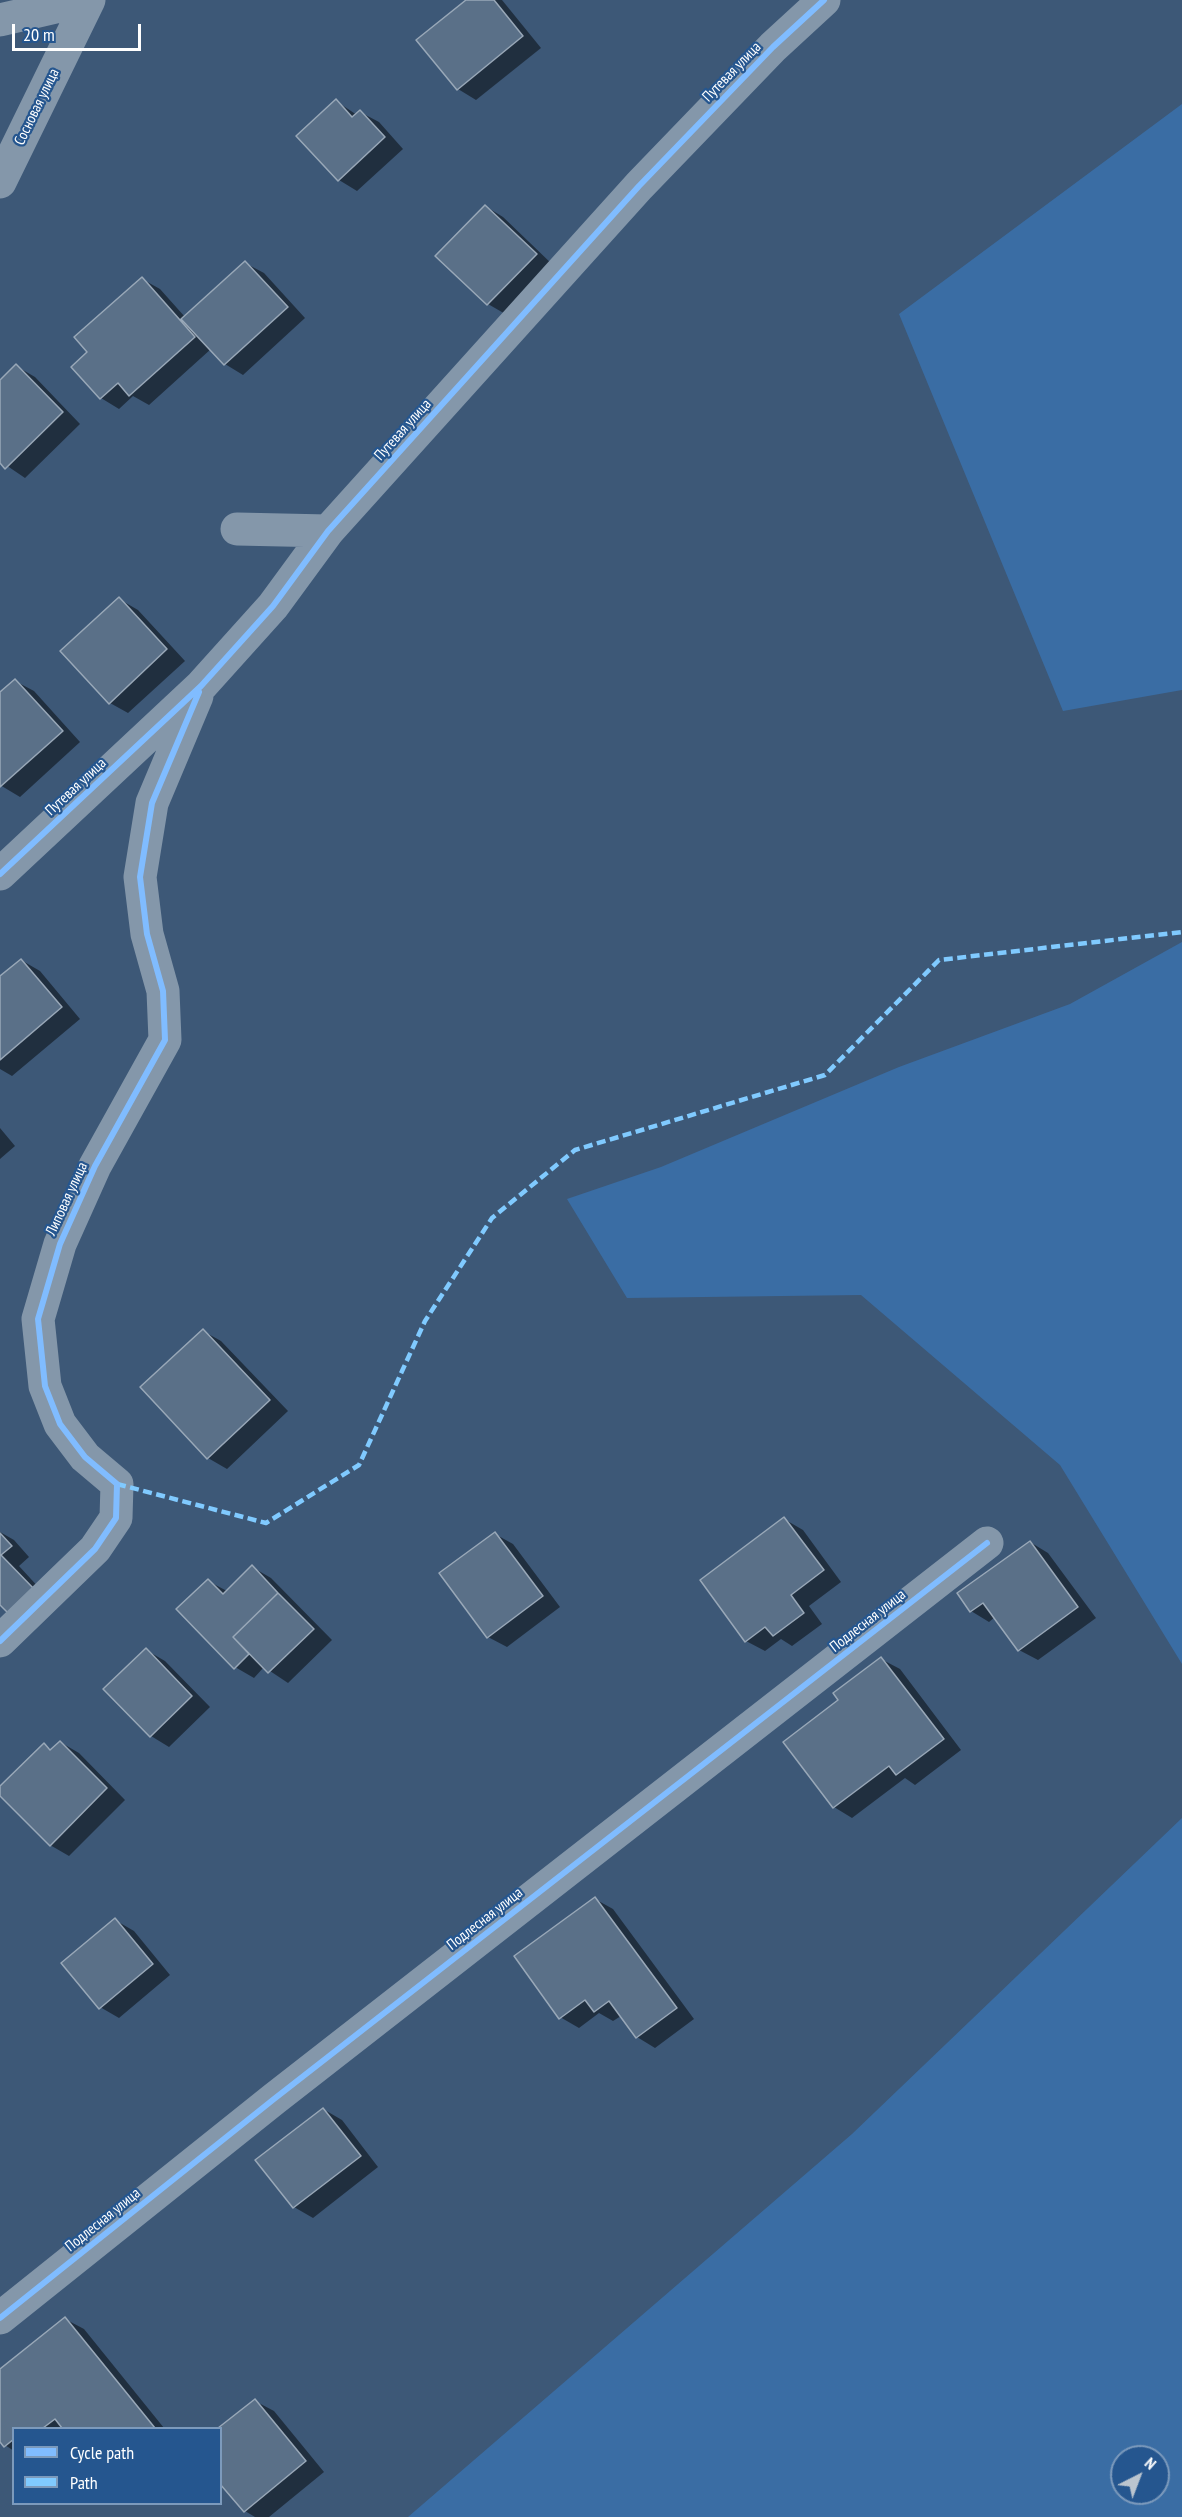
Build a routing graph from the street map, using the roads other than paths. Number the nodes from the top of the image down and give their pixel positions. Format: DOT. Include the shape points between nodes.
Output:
graph roads {
  1 [pos="87,0"];
  2 [pos="824,0"];
  3 [pos="0,20"];
  4 [pos="0,182"];
  5 [pos="237,529"];
  6 [pos="328,531"];
  7 [pos="201,686"];
  8 [pos="0,874"];
  9 [pos="987,1543"];
  10 [pos="0,1641"];
  11 [pos="0,2318"];
  1 -- 3 [label="street"];
  1 -- 4 [label="street, Сосновая улица"];
  2 -- 6 [label="street, Путевая улица" via="773,47 639,186"];
  5 -- 6 [label="street"];
  6 -- 7 [label="street, Путевая улица" via="273,606"];
  7 -- 8 [label="street, Путевая улица"];
  7 -- 10 [label="street, Липовая улица" via="152,803 141,877 147,934 163,992 165,1040 95,1166 60,1244 38,1319 45,1386 60,1424 85,1457 117,1484 116,1518 95,1549"];
  9 -- 11 [label="street, Подлесная улица" via="274,2099"];
}
